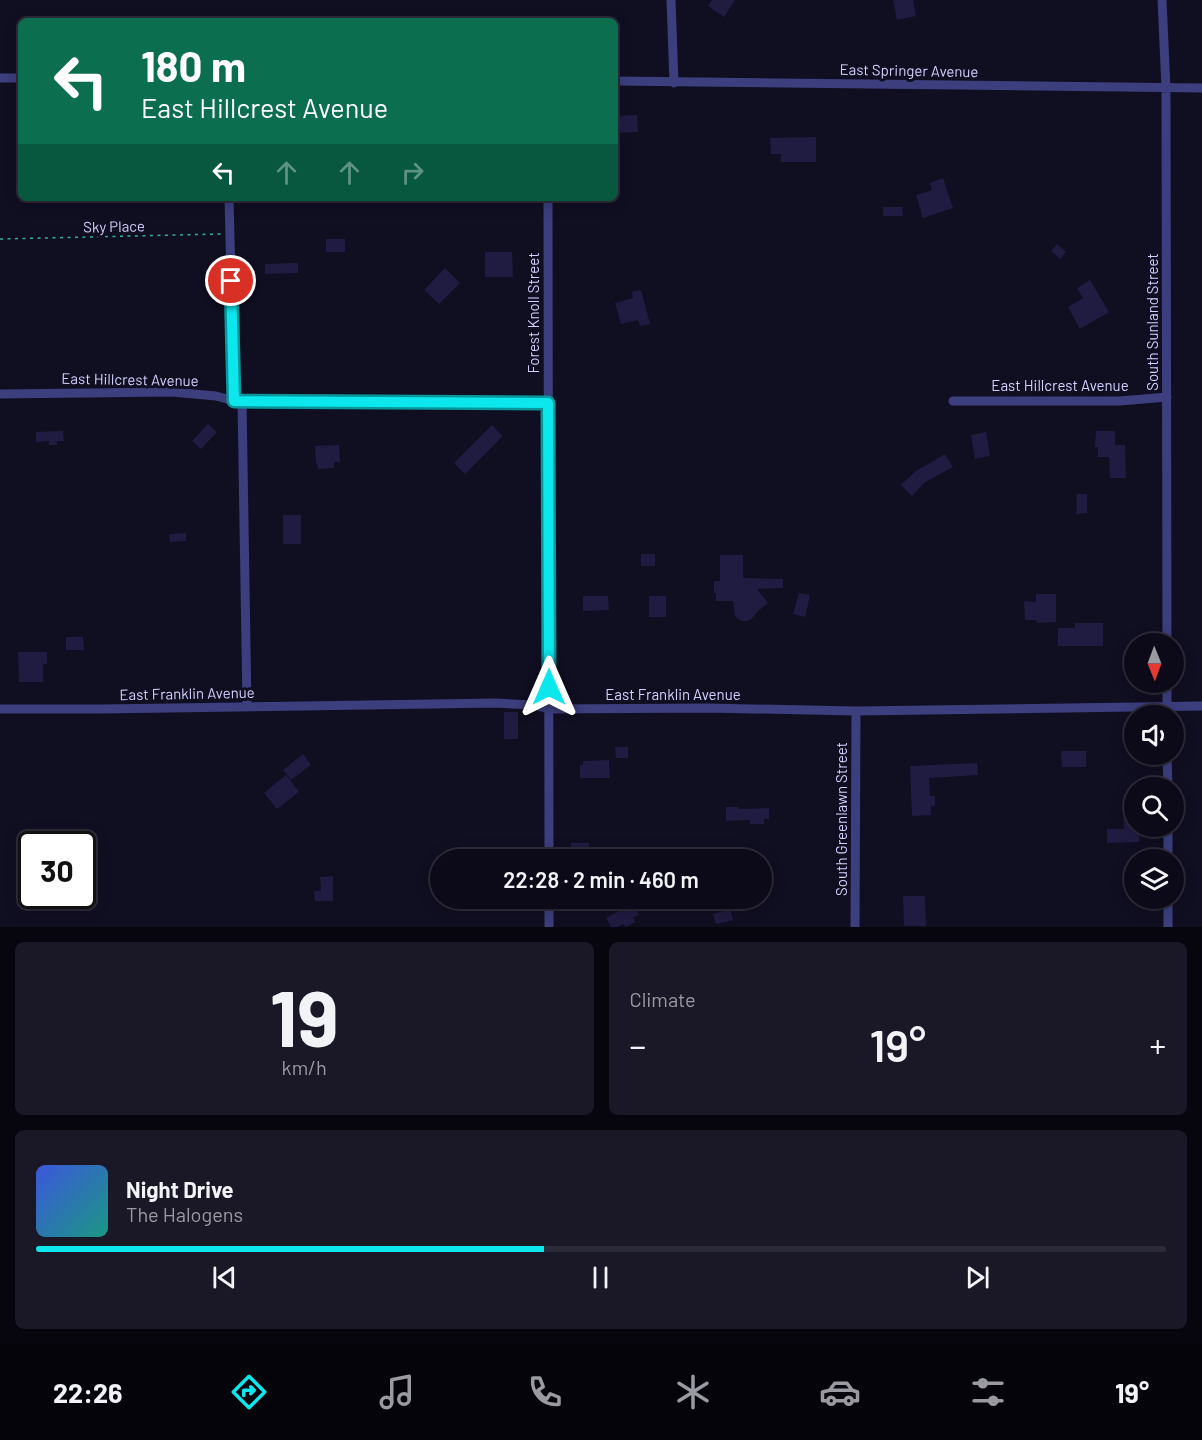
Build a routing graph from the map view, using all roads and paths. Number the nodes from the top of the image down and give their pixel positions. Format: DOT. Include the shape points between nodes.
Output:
graph roads {
  1 [pos="671,0"];
  2 [pos="1162,0"];
  3 [pos="0,78"];
  4 [pos="18,78"];
  5 [pos="618,81"];
  6 [pos="674,83"];
  7 [pos="1166,88"];
  8 [pos="1202,88"];
  9 [pos="230,201"];
  10 [pos="548,201"];
  11 [pos="229,233"];
  12 [pos="0,239"];
  13 [pos="0,394"];
  14 [pos="1167,396"];
  15 [pos="238,401"];
  16 [pos="953,401"];
  17 [pos="548,403"];
  18 [pos="1167,633"];
  19 [pos="1202,706"];
  20 [pos="247,707"];
  21 [pos="0,709"];
  22 [pos="549,709"];
  23 [pos="1184,709"];
  24 [pos="856,711"];
  25 [pos="1124,711"];
  26 [pos="549,849"];
  27 [pos="549,909"];
  28 [pos="1168,909"];
  29 [pos="549,927"];
  30 [pos="855,927"];
  31 [pos="1168,927"];
  1 -- 6 [label="street"];
  2 -- 7 [label="street, South Sunland Street"];
  3 -- 4 [label="street"];
  5 -- 6 [label="street, East Springer Avenue"];
  6 -- 7 [label="street, East Springer Avenue"];
  7 -- 8 [label="street, East Springer Avenue"];
  7 -- 14 [label="street, South Sunland Street"];
  9 -- 11 [label="street"];
  10 -- 17 [label="street, Forest Knoll Street"];
  11 -- 12 [label="path, Sky Place"];
  11 -- 15 [label="street"];
  13 -- 15 [label="street, East Hillcrest Avenue" via="172,392"];
  14 -- 16 [label="street, East Hillcrest Avenue" via="1120,401"];
  14 -- 18 [label="street, South Sunland Street"];
  15 -- 17 [label="street, East Hillcrest Avenue"];
  15 -- 20 [label="street"];
  17 -- 22 [label="street, Forest Knoll Street"];
  19 -- 23 [label="street, East Franklin Avenue"];
  20 -- 21 [label="street, East Franklin Avenue"];
  20 -- 22 [label="street, East Franklin Avenue" via="495,703"];
  22 -- 24 [label="street, East Franklin Avenue"];
  22 -- 26 [label="street, Forest Knoll Street"];
  24 -- 25 [label="street, East Franklin Avenue"];
  24 -- 30 [label="street, South Greenlawn Street"];
  27 -- 29 [label="street"];
  28 -- 31 [label="street"];
}
